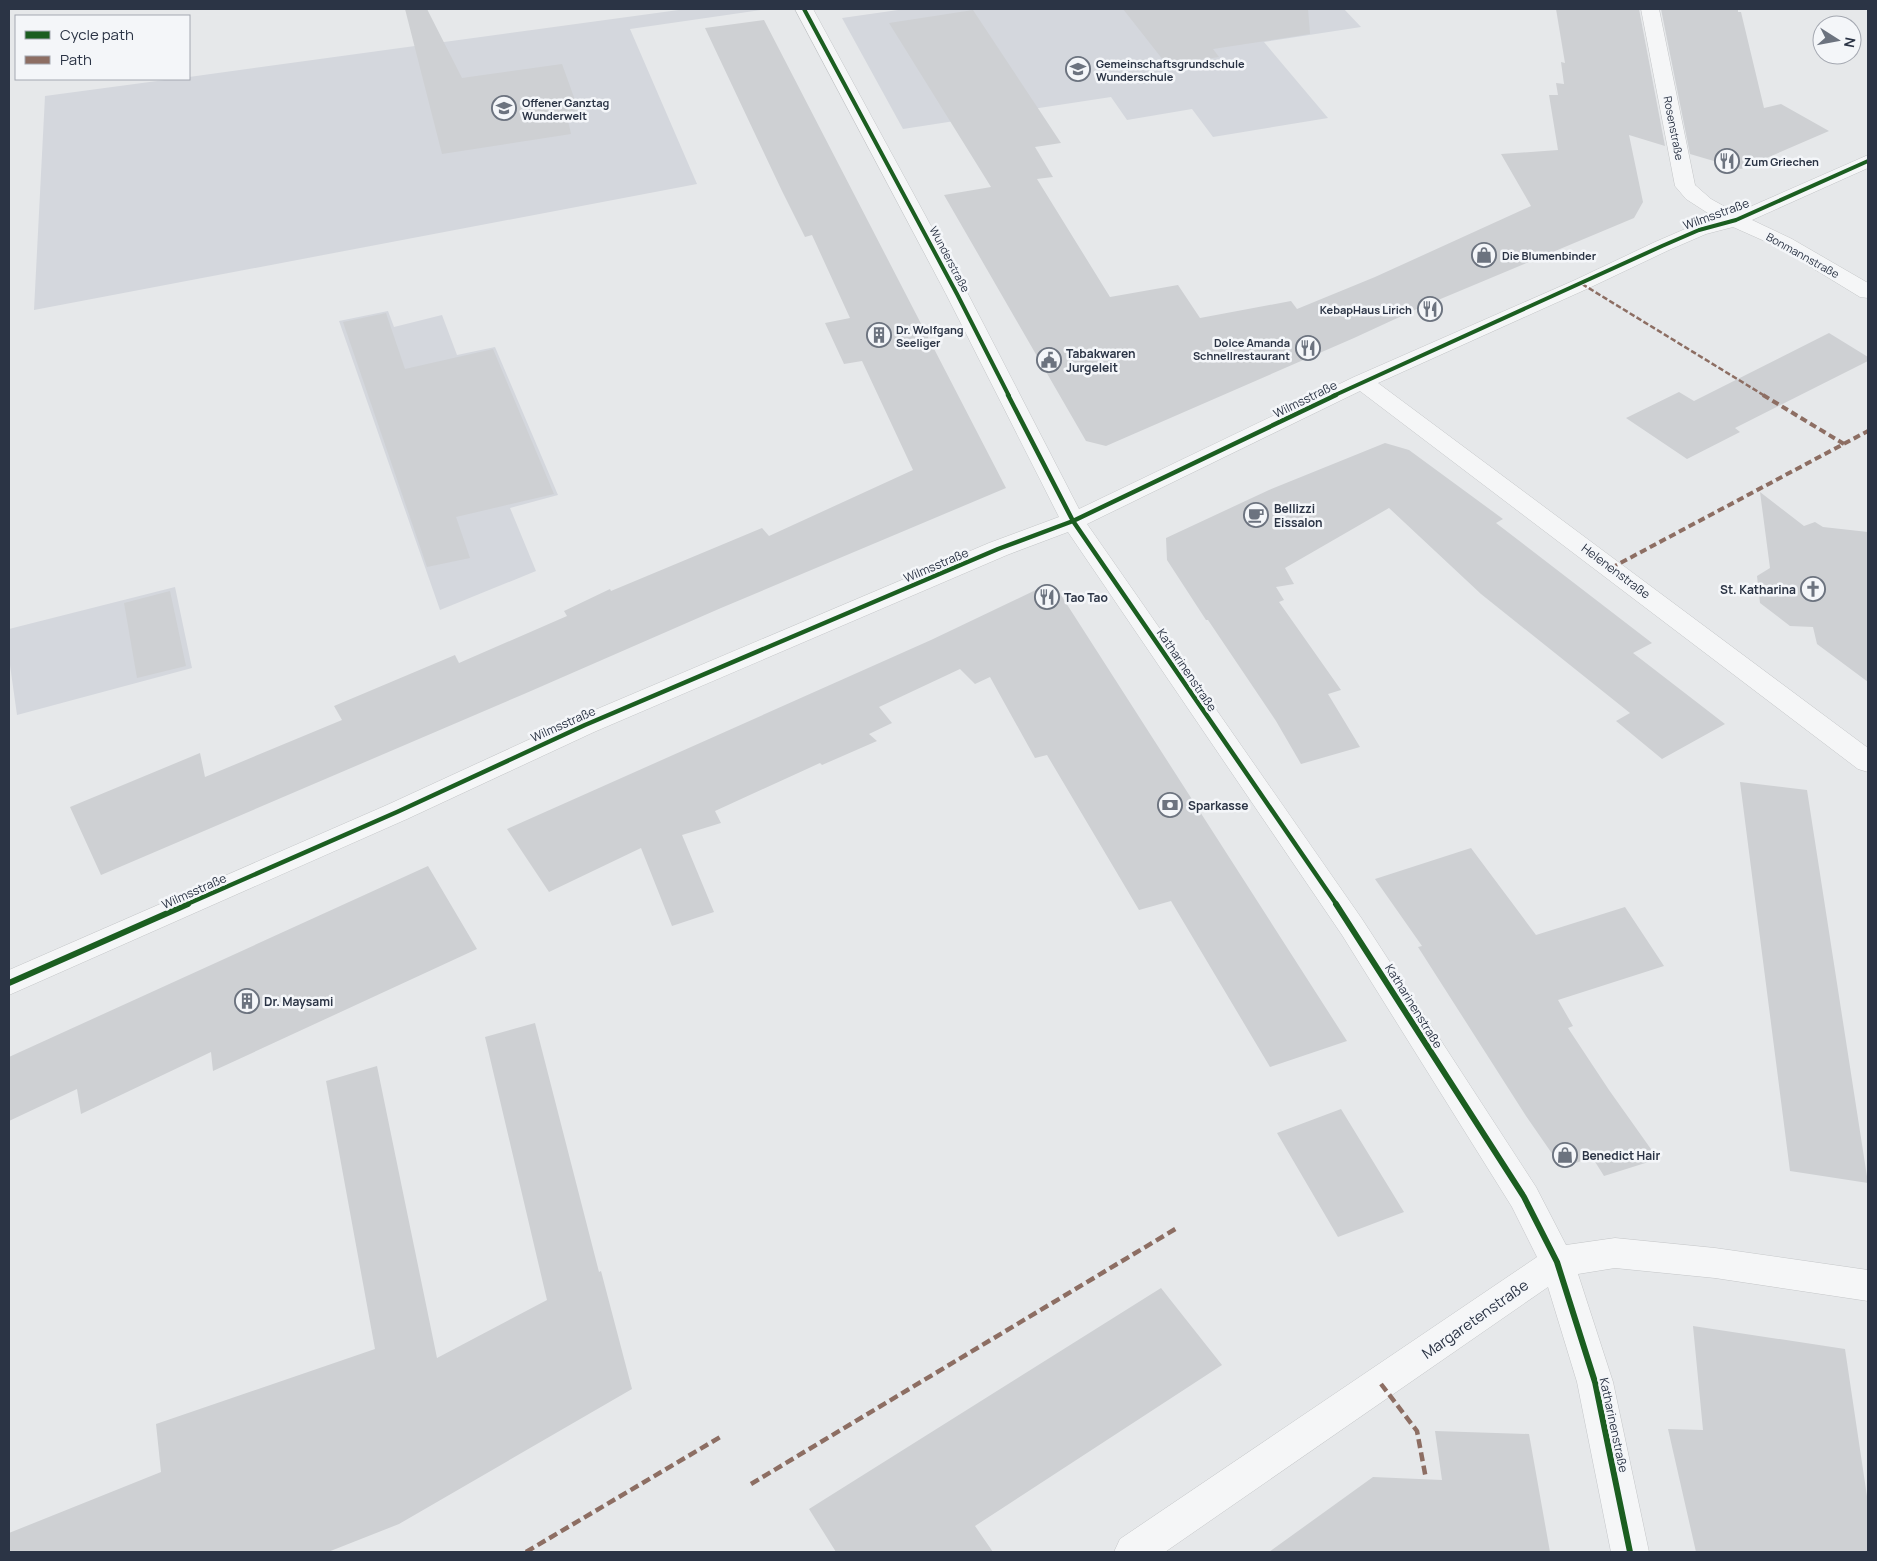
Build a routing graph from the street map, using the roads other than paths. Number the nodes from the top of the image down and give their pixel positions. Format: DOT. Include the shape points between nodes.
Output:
graph roads {
  1 [pos="804,9"];
  2 [pos="1650,9"];
  3 [pos="1868,161"];
  4 [pos="1736,220"];
  5 [pos="1868,292"];
  6 [pos="1362,382"];
  7 [pos="1073,520"];
  8 [pos="1868,762"];
  9 [pos="9,983"];
  10 [pos="1557,1262"];
  11 [pos="1868,1285"];
  12 [pos="1133,1552"];
  13 [pos="1630,1552"];
  1 -- 7 [label="street, Wunderstraße" via="966,310"];
  2 -- 4 [label="street, Rosenstraße" via="1685,186 1697,199"];
  3 -- 4 [label="street, Wilmsstraße"];
  4 -- 5 [label="street, Bonmannstraße"];
  4 -- 6 [label="street, Wilmsstraße" via="1699,230 1662,246"];
  6 -- 7 [label="street, Wilmsstraße"];
  6 -- 8 [label="street, Helenenstraße"];
  7 -- 9 [label="street, Wilmsstraße" via="585,725 388,816"];
  7 -- 10 [label="street, Katharinenstraße" via="1352,928 1524,1197"];
  10 -- 11 [label="street, Margaretenstraße" via="1615,1254 1715,1263"];
  10 -- 12 [label="street, Margaretenstraße"];
  10 -- 13 [label="street, Katharinenstraße" via="1595,1382"];
}
